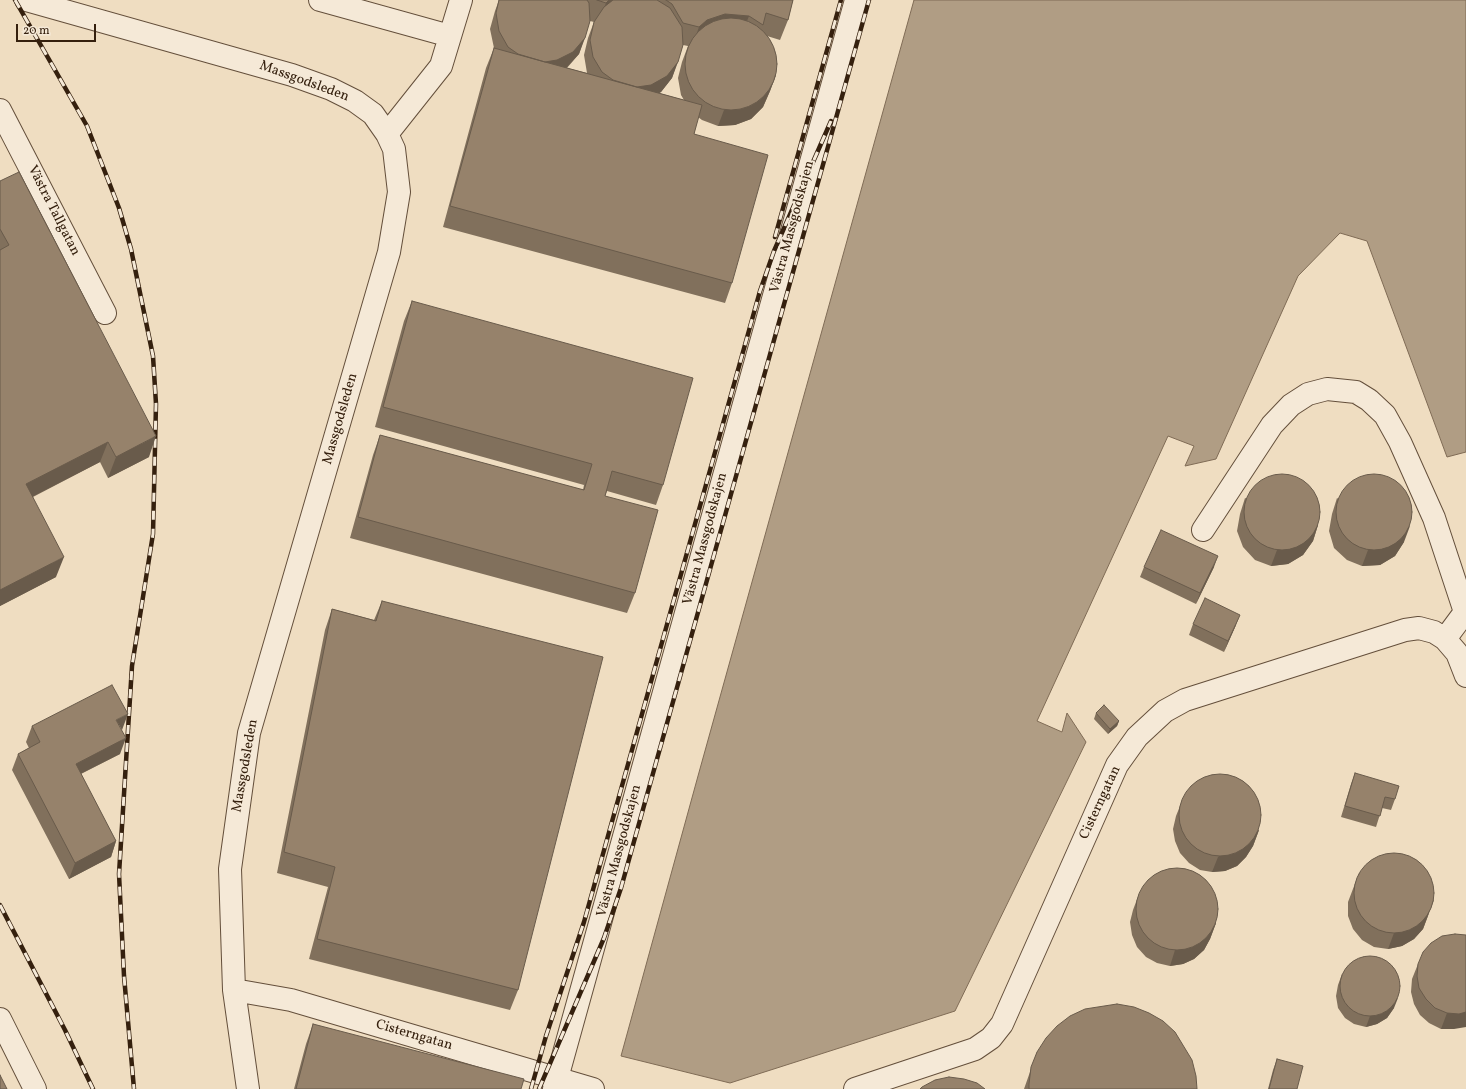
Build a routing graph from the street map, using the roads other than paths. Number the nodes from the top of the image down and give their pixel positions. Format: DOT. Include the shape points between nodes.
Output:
graph roads {
  1 [pos="26,0"];
  2 [pos="320,0"];
  3 [pos="461,0"];
  4 [pos="856,0"];
  5 [pos="450,36"];
  6 [pos="0,110"];
  7 [pos="387,134"];
  8 [pos="105,313"];
  9 [pos="1203,530"];
  10 [pos="1445,639"];
  11 [pos="1466,676"];
  12 [pos="234,990"];
  13 [pos="0,1019"];
  14 [pos="556,1084"];
  15 [pos="35,1089"];
  16 [pos="248,1089"];
  17 [pos="592,1089"];
  18 [pos="855,1089"];
  1 -- 7 [label="street, Massgodsleden" via="298,77 356,101 373,114"];
  2 -- 5 [label="street"];
  3 -- 5 [label="street"];
  4 -- 14 [label="street, Västra Massgodskajen"];
  5 -- 7 [label="street" via="441,66"];
  6 -- 8 [label="street, Västra Tallgatan"];
  7 -- 12 [label="street, Massgodsleden" via="394,149 399,192 389,252 249,733 230,869"];
  9 -- 10 [label="street" via="1272,425 1292,405 1308,394 1327,389 1356,392 1385,415 1434,518 1465,612"];
  10 -- 11 [label="street, Cisterngatan" via="1457,653"];
  10 -- 18 [label="street, Cisterngatan" via="1434,632 1419,628 1405,630 1185,700 1165,711 1137,737 1117,765 1002,1024 991,1038 975,1049"];
  12 -- 14 [label="street, Cisterngatan" via="291,1000"];
  12 -- 16 [label="street, Massgodsleden"];
  13 -- 15 [label="street"];
  14 -- 17 [label="street, Cisterngatan"];
}
